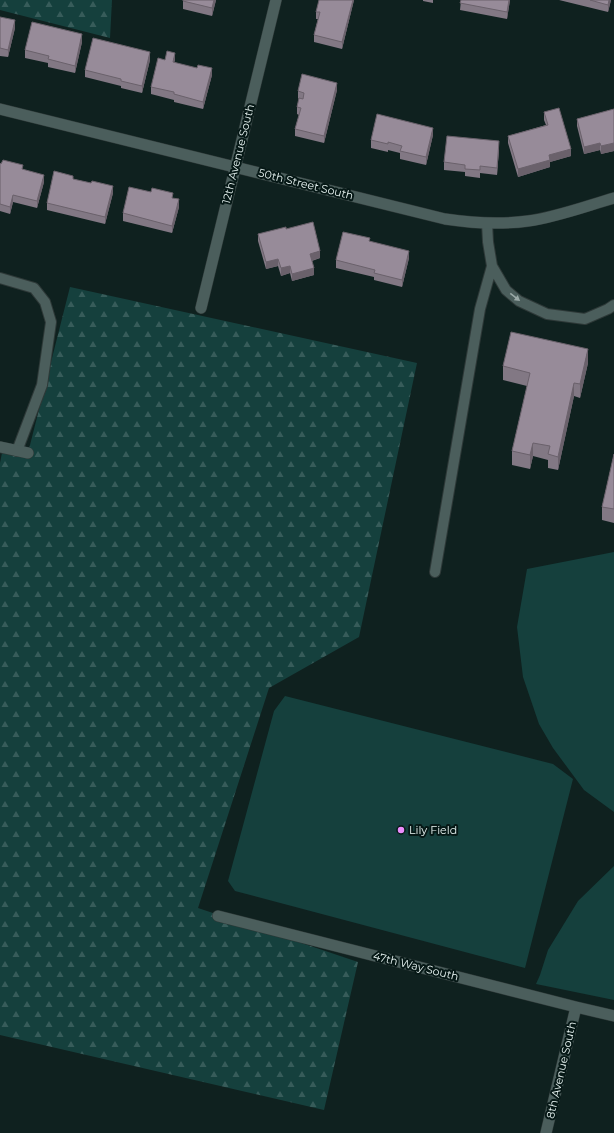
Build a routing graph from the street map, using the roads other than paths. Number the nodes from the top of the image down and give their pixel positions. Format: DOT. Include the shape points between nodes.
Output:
graph roads {
  1 [pos="276,0"];
  2 [pos="0,109"];
  3 [pos="235,166"];
  4 [pos="614,198"];
  5 [pos="487,223"];
  6 [pos="492,266"];
  7 [pos="0,278"];
  8 [pos="614,304"];
  9 [pos="201,308"];
  10 [pos="0,447"];
  11 [pos="22,452"];
  12 [pos="435,572"];
  13 [pos="218,916"];
  14 [pos="576,1008"];
  15 [pos="614,1016"];
  16 [pos="546,1133"];
  1 -- 3 [label="street, 12th Avenue South"];
  2 -- 3 [label="street, 50th Street South"];
  3 -- 5 [label="street, 50th Street South" via="445,219"];
  3 -- 9 [label="street, 12th Avenue South"];
  4 -- 5 [label="street, 50th Street South" via="528,221"];
  5 -- 6 [label="lane"];
  6 -- 8 [label="lane, one-way" via="506,290 519,301 547,314 586,318"];
  6 -- 12 [label="lane" via="479,317"];
  7 -- 11 [label="lane" via="34,288 45,302 51,322 42,385"];
  10 -- 11 [label="street"];
  13 -- 14 [label="street, 47th Way South"];
  14 -- 15 [label="street, 47th Way South"];
  14 -- 16 [label="street, 8th Avenue South"];
}
